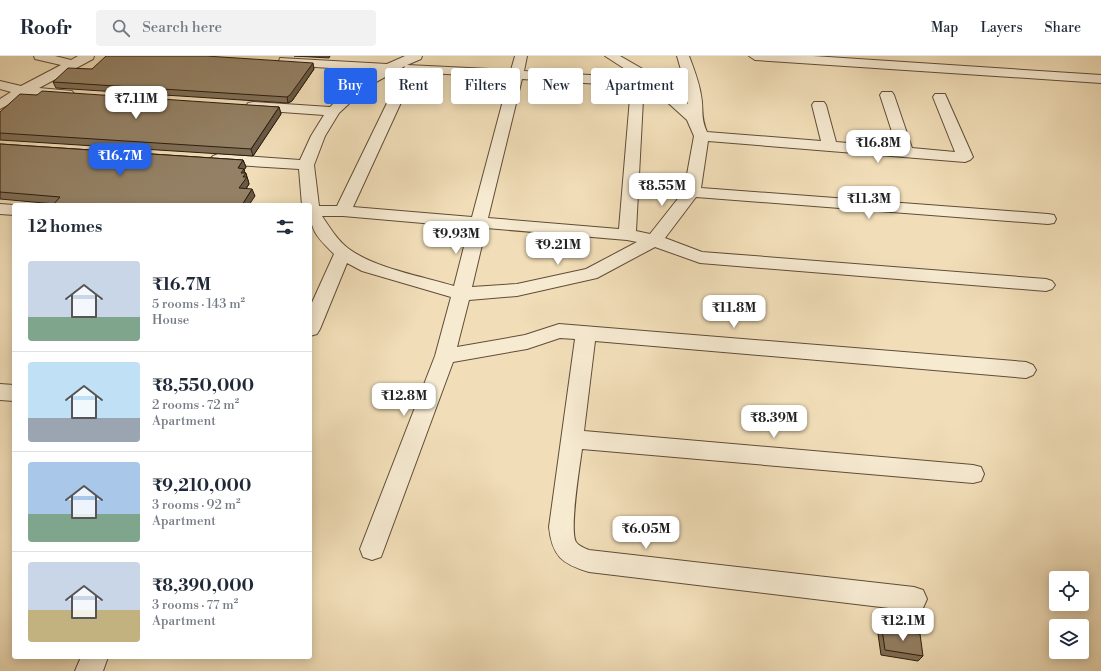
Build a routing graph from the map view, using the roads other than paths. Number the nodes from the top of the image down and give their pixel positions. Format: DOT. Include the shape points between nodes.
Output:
graph roads {
  1 [pos="40,56"];
  2 [pos="88,56"];
  3 [pos="416,56"];
  4 [pos="521,56"];
  5 [pos="611,56"];
  6 [pos="683,56"];
  7 [pos="755,56"];
  8 [pos="271,60"];
  9 [pos="889,61"];
  10 [pos="71,64"];
  11 [pos="389,68"];
  12 [pos="517,68"];
  13 [pos="385,70"];
  14 [pos="451,71"];
  15 [pos="520,75"];
  16 [pos="1101,79"];
  17 [pos="0,85"];
  18 [pos="23,91"];
  19 [pos="78,94"];
  20 [pos="887,95"];
  21 [pos="940,97"];
  22 [pos="508,104"];
  23 [pos="0,105"];
  24 [pos="238,105"];
  25 [pos="819,105"];
  26 [pos="333,112"];
  27 [pos="694,119"];
  28 [pos="701,136"];
  29 [pos="830,147"];
  30 [pos="906,153"];
  31 [pos="204,158"];
  32 [pos="306,165"];
  33 [pos="692,192"];
  34 [pos="310,203"];
  35 [pos="0,209"];
  36 [pos="12,210"];
  37 [pos="312,211"];
  38 [pos="343,211"];
  39 [pos="312,213"];
  40 [pos="1048,220"];
  41 [pos="479,224"];
  42 [pos="627,235"];
  43 [pos="654,240"];
  44 [pos="343,253"];
  45 [pos="1046,285"];
  46 [pos="462,294"];
  47 [pos="312,324"];
  48 [pos="586,332"];
  49 [pos="445,356"];
  50 [pos="1026,370"];
  51 [pos="0,392"];
  52 [pos="12,393"];
  53 [pos="572,439"];
  54 [pos="973,474"];
  55 [pos="372,549"];
  56 [pos="914,599"];
  57 [pos="94,659"];
  58 [pos="89,671"];
  1 -- 10 [label="street"];
  2 -- 10 [label="street"];
  3 -- 11 [label="street"];
  4 -- 12 [label="street"];
  5 -- 27 [label="street" via="655,82"];
  6 -- 27 [label="street" via="690,73 697,108"];
  7 -- 9 [label="street"];
  8 -- 11 [label="street"];
  9 -- 16 [label="street"];
  10 -- 18 [label="street"];
  13 -- 26 [label="street" via="362,84"];
  14 -- 38 [label="street" via="410,68"];
  15 -- 42 [label="street" via="638,82"];
  17 -- 18 [label="street"];
  18 -- 19 [label="street"];
  18 -- 23 [label="street"];
  20 -- 30 [label="street"];
  21 -- 30 [label="street" via="965,157"];
  22 -- 41 [label="street"];
  24 -- 26 [label="street"];
  25 -- 29 [label="street"];
  26 -- 32 [label="street" via="318,136"];
  27 -- 28 [label="street"];
  28 -- 29 [label="street"];
  28 -- 33 [label="street"];
  29 -- 30 [label="street"];
  31 -- 32 [label="street"];
  32 -- 34 [label="street"];
  33 -- 40 [label="street"];
  33 -- 43 [label="street"];
  35 -- 36 [label="street"];
  37 -- 38 [label="street"];
  38 -- 41 [label="street"];
  39 -- 44 [label="street" via="326,236"];
  41 -- 42 [label="street"];
  41 -- 46 [label="street"];
  42 -- 43 [label="street"];
  43 -- 45 [label="street" via="710,258"];
  43 -- 46 [label="street" via="591,274 517,290"];
  44 -- 46 [label="street" via="368,267"];
  44 -- 47 [label="street"];
  46 -- 49 [label="street"];
  48 -- 49 [label="street" via="559,331 527,342"];
  48 -- 50 [label="street"];
  48 -- 53 [label="street"];
  49 -- 55 [label="street"];
  51 -- 52 [label="street"];
  53 -- 54 [label="street"];
  53 -- 56 [label="street" via="561,527 566,549 576,557 589,561"];
  57 -- 58 [label="street"];
}
